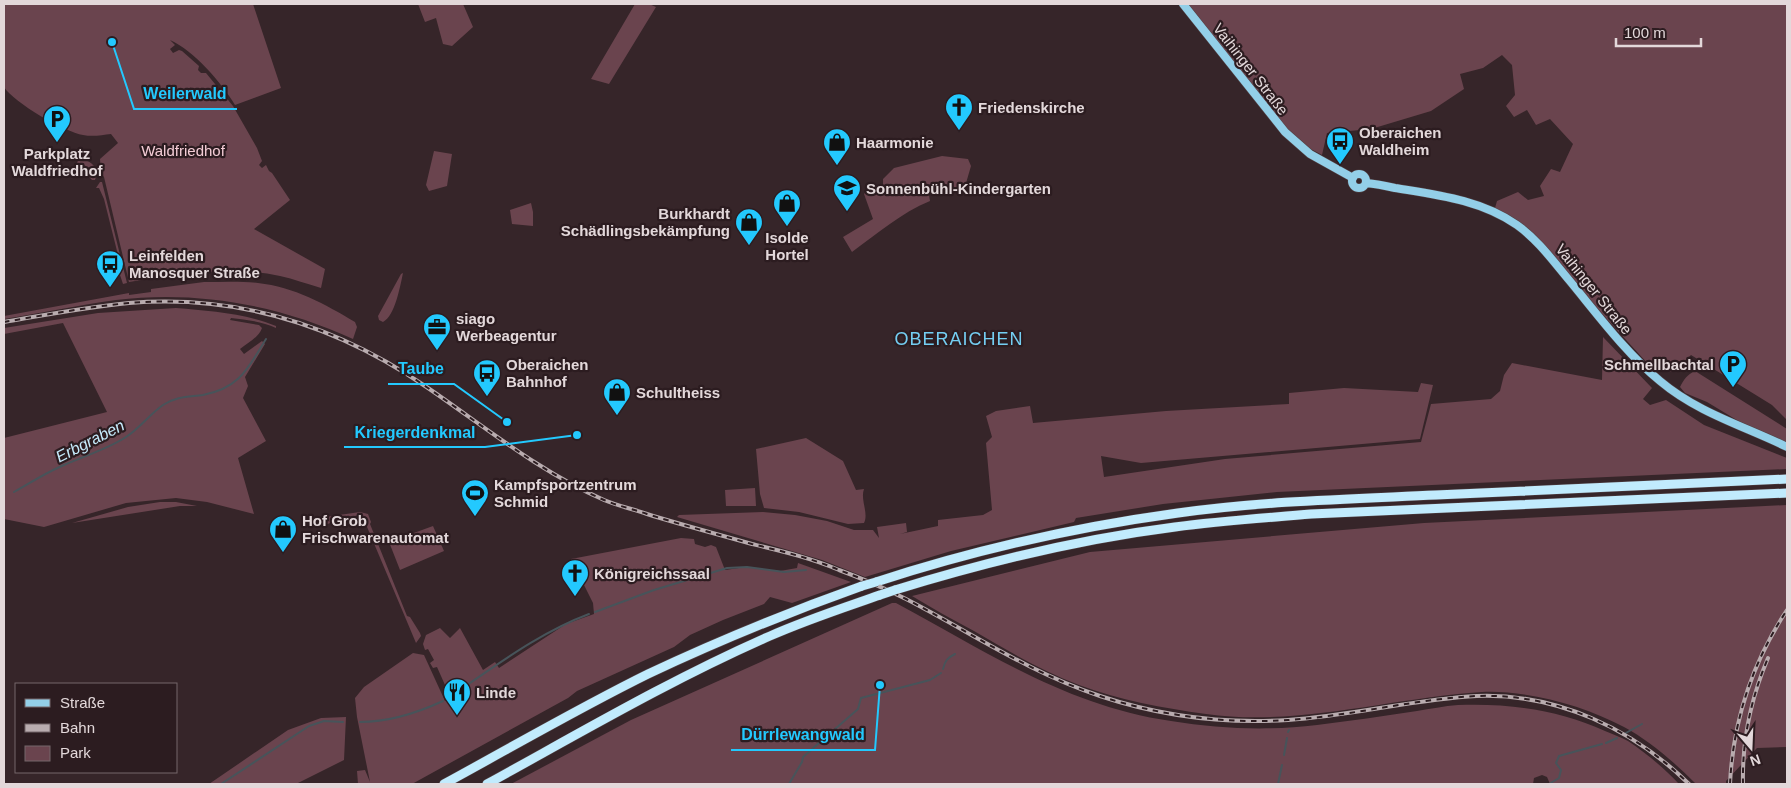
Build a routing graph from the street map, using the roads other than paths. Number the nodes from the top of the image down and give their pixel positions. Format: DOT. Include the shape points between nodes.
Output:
graph roads {
  1 [pos="1183,4"];
  2 [pos="1787,447"];
  3 [pos="1787,479"];
  4 [pos="1787,493"];
  5 [pos="444,784"];
  6 [pos="487,784"];
  1 -- 2 [label="main road, Vaihinger Straße" via="1285,132 1310,154 1353,178 1362,175 1366,183 1458,199 1506,218 1543,248 1624,346 1659,381 1706,412"];
  3 -- 5 [label="highway, bridge" via="1311,500 1216,508 1059,533 862,586 763,623 615,691"];
  4 -- 6 [label="highway, bridge" via="1311,514 1174,527 1060,547 895,590 801,623 672,683"];
}
